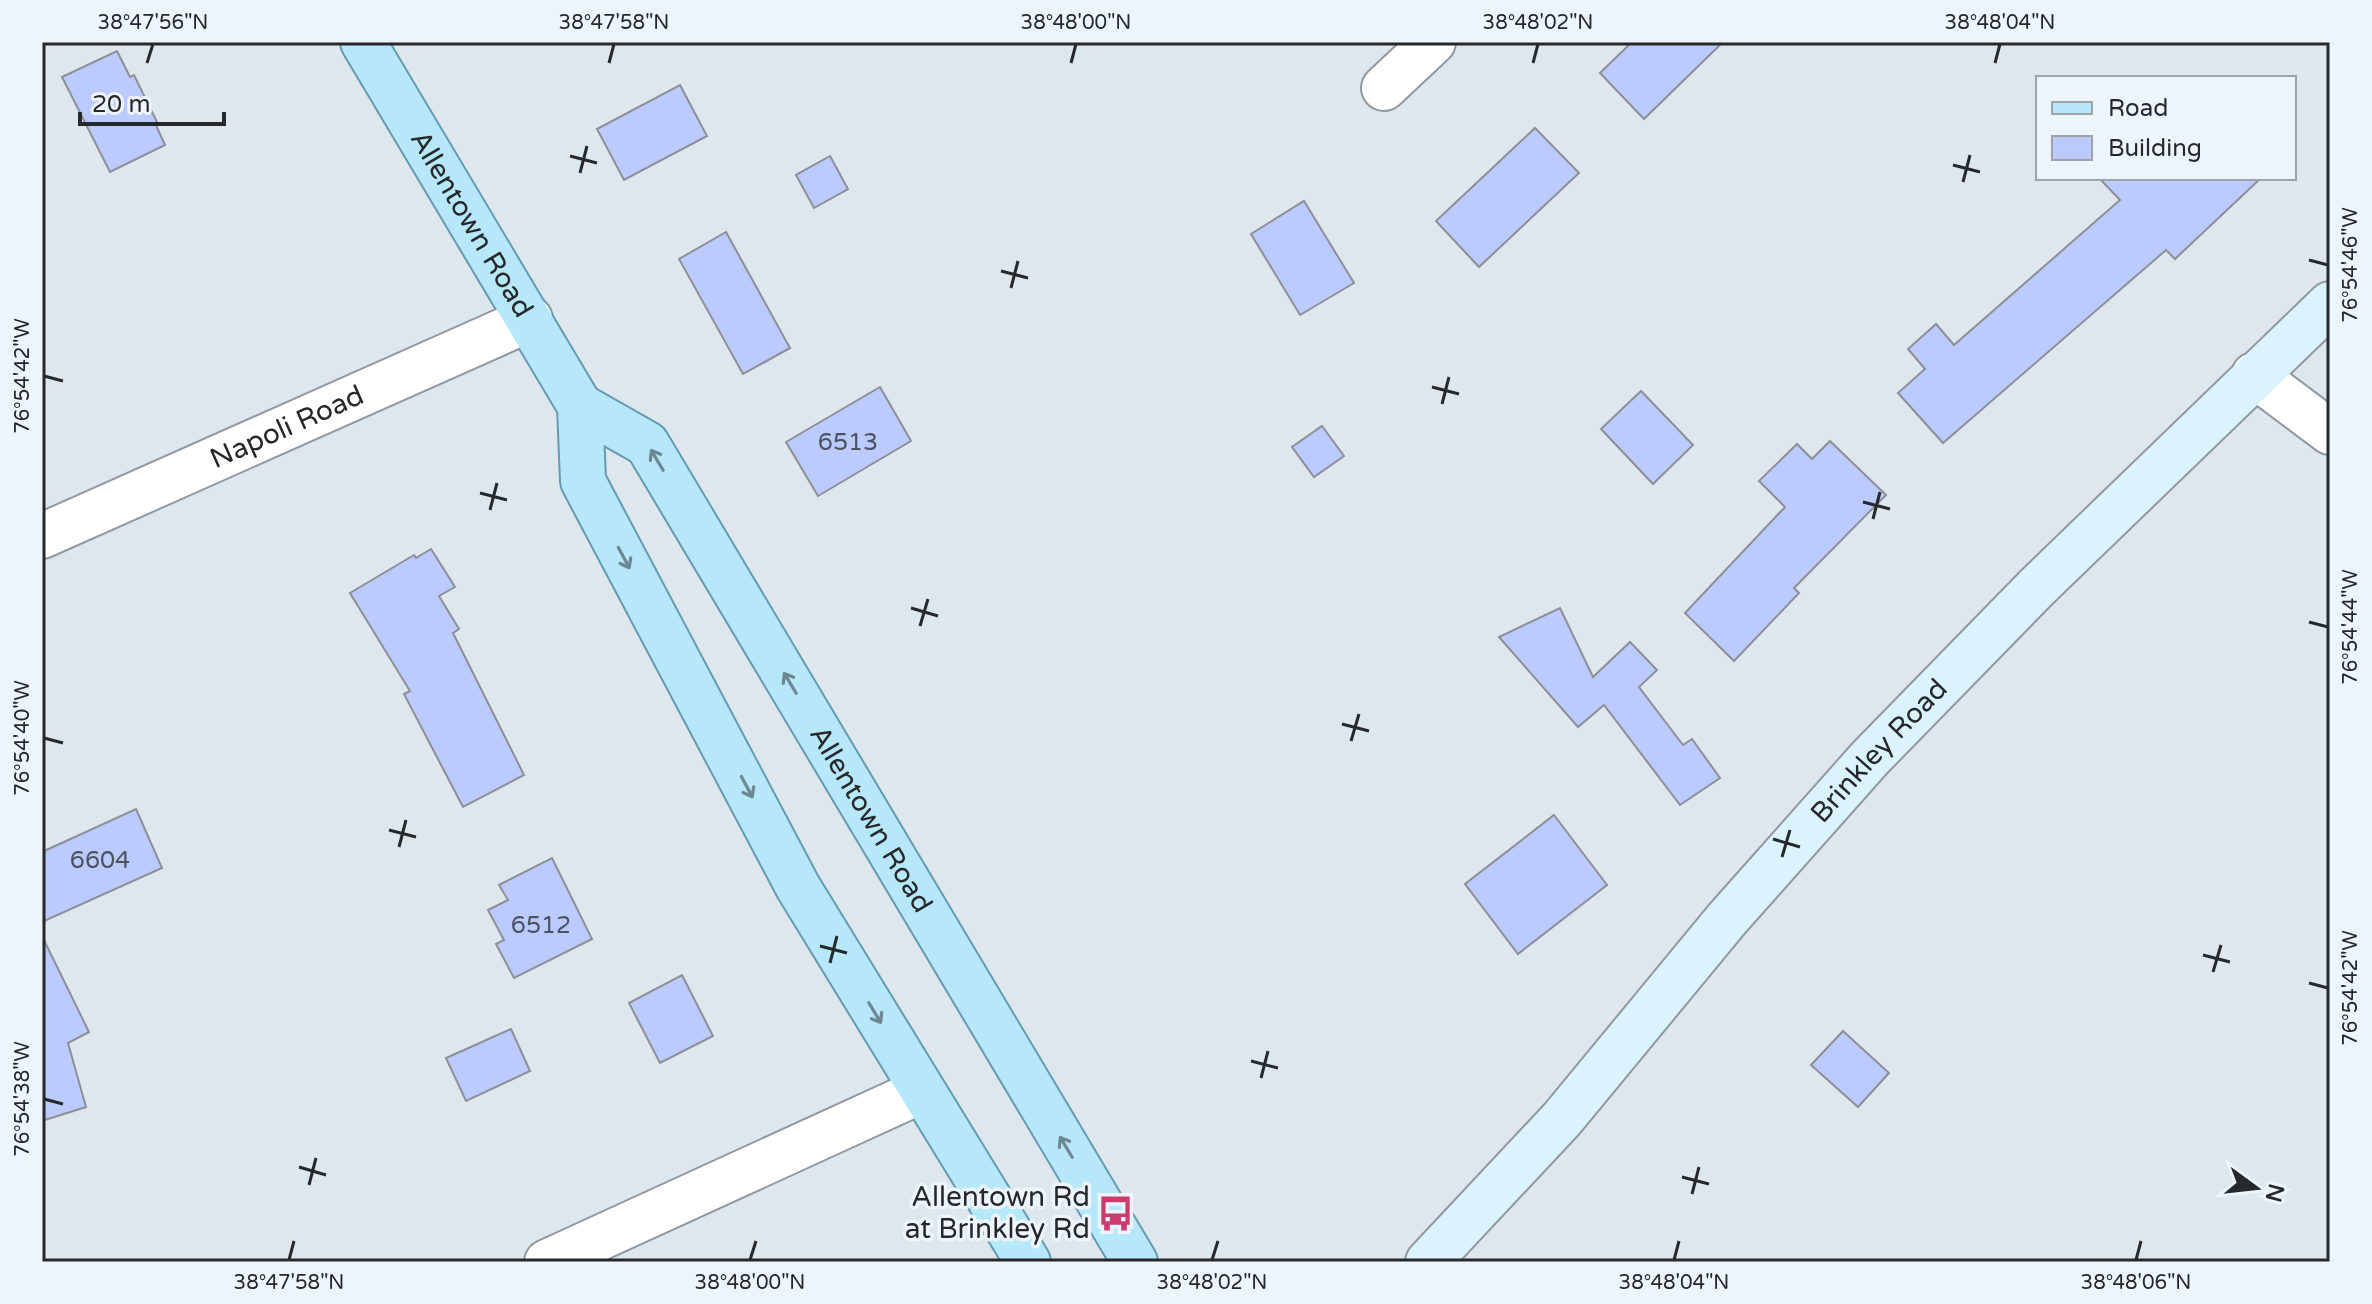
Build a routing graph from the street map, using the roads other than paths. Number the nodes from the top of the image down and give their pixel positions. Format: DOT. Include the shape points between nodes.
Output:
graph roads {
  1 [pos="363,42"];
  2 [pos="1433,42"];
  3 [pos="1384,88"];
  4 [pos="2330,304"];
  5 [pos="530,319"];
  6 [pos="2254,375"];
  7 [pos="580,406"];
  8 [pos="2330,432"];
  9 [pos="42,536"];
  10 [pos="921,1091"];
  11 [pos="547,1262"];
  12 [pos="1028,1262"];
  13 [pos="1135,1262"];
  14 [pos="1428,1262"];
  1 -- 5 [label="main road, Allentown Road"];
  2 -- 3 [label="street"];
  4 -- 6 [label="main road, Brinkley Road"];
  5 -- 7 [label="main road, Allentown Road"];
  5 -- 9 [label="street, Napoli Road"];
  6 -- 8 [label="street"];
  6 -- 14 [label="main road, Brinkley Road" via="1870,758 1727,919 1562,1119"];
  7 -- 10 [label="main road, Allentown Road, one-way" via="583,481 798,887"];
  13 -- 7 [label="main road, Allentown Road, one-way" via="647,444"];
  10 -- 11 [label="street"];
  10 -- 12 [label="main road, Allentown Road"];
}
